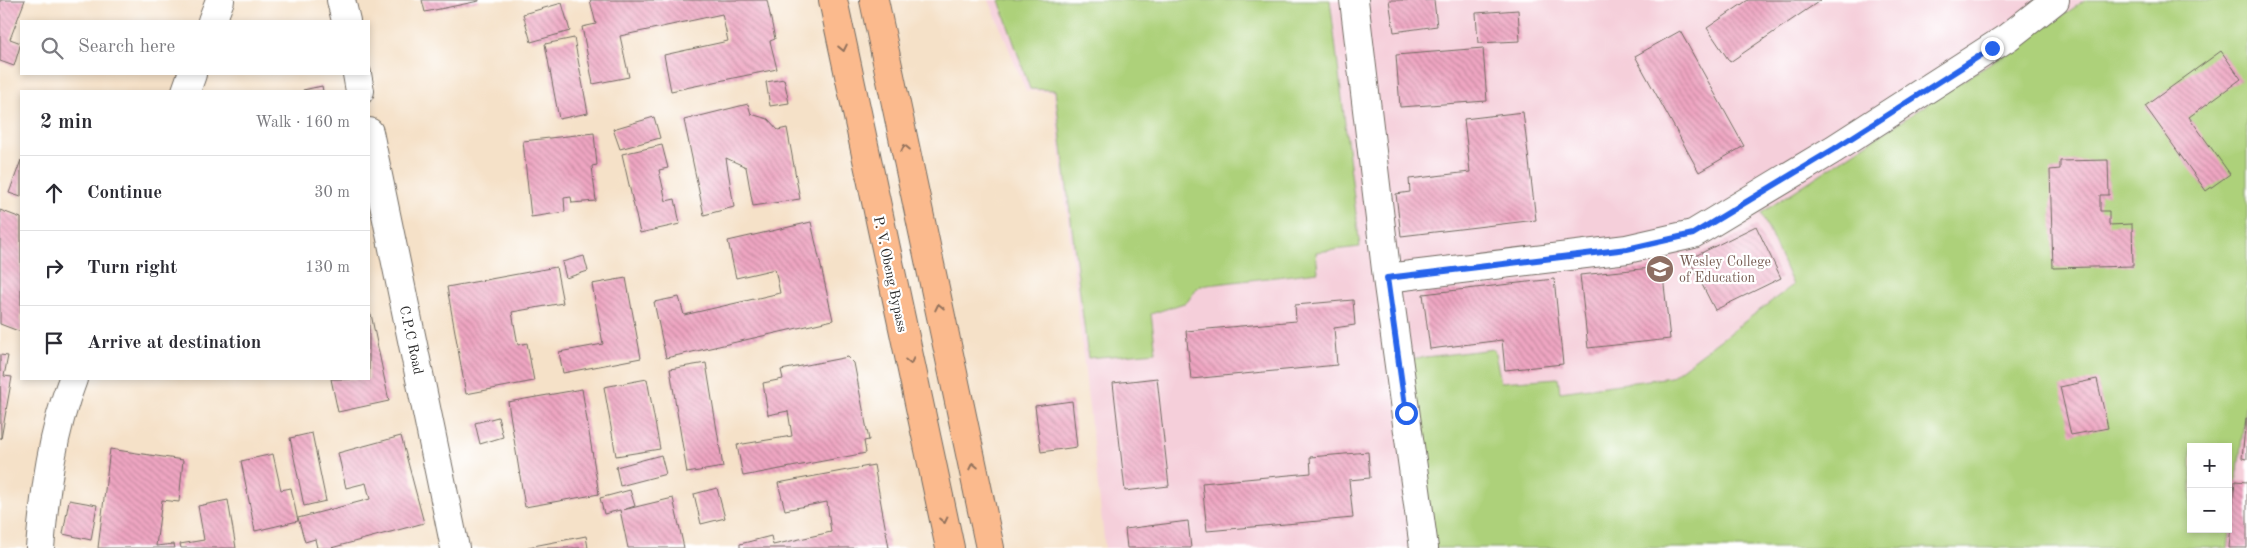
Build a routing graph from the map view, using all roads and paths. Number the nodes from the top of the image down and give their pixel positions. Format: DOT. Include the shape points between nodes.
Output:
graph roads {
  1 [pos="220,0"];
  2 [pos="341,0"];
  3 [pos="833,0"];
  4 [pos="874,0"];
  5 [pos="1354,0"];
  6 [pos="2055,0"];
  7 [pos="212,20"];
  8 [pos="346,20"];
  9 [pos="192,75"];
  10 [pos="356,75"];
  11 [pos="186,90"];
  12 [pos="360,90"];
  13 [pos="370,137"];
  14 [pos="1387,278"];
  15 [pos="73,380"];
  16 [pos="40,548"];
  17 [pos="455,548"];
  18 [pos="950,548"];
  19 [pos="990,548"];
  20 [pos="1424,548"];
  1 -- 7 [label="street"];
  2 -- 8 [label="street"];
  3 -- 18 [label="highway, P. V. Obeng Bypass, one-way"];
  19 -- 4 [label="highway, one-way"];
  5 -- 14 [label="street"];
  6 -- 14 [label="street" via="2000,43 1693,234 1627,249"];
  9 -- 11 [label="street"];
  10 -- 12 [label="street"];
  13 -- 17 [label="street, C.P.C Road"];
  14 -- 20 [label="street"];
  15 -- 16 [label="street" via="62,408 44,496"];
}
